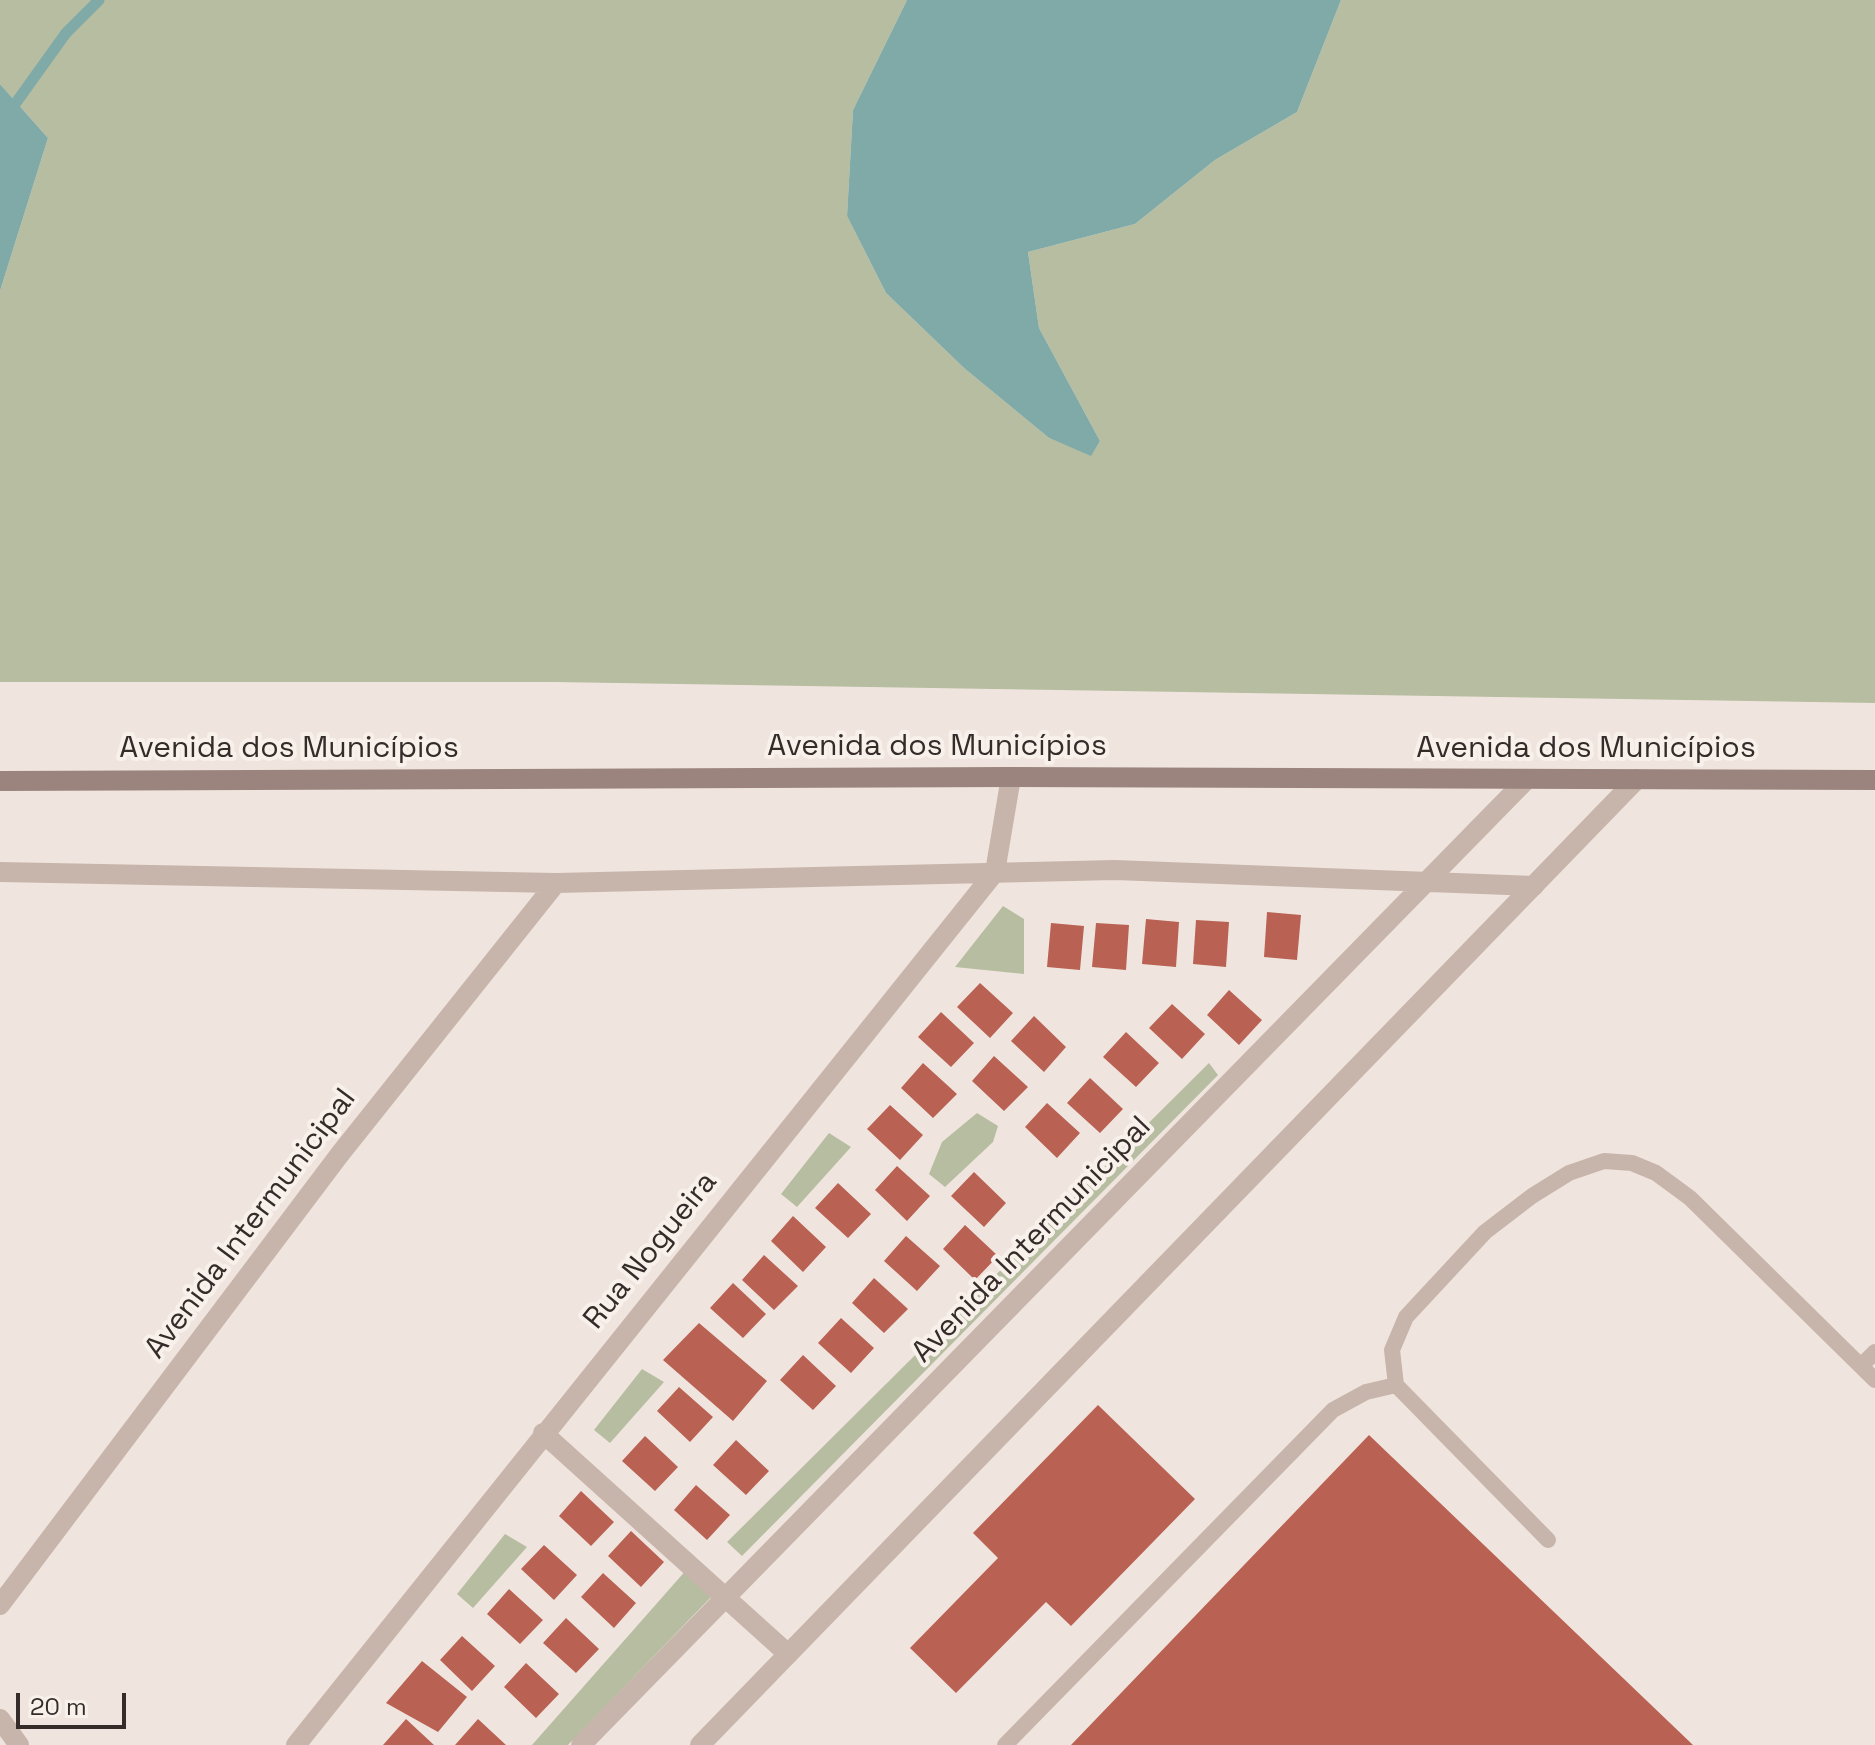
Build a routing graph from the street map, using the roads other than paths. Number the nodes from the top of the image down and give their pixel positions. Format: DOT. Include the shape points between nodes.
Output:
graph roads {
  1 [pos="1011,777"];
  2 [pos="1527,779"];
  3 [pos="1637,779"];
  4 [pos="1875,780"];
  5 [pos="0,781"];
  6 [pos="0,872"];
  7 [pos="995,872"];
  8 [pos="1427,880"];
  9 [pos="556,883"];
  10 [pos="1534,886"];
  11 [pos="1875,1352"];
  12 [pos="1861,1366"];
  13 [pos="1875,1380"];
  14 [pos="1396,1385"];
  15 [pos="543,1433"];
  16 [pos="1548,1540"];
  17 [pos="725,1596"];
  18 [pos="0,1605"];
  19 [pos="788,1654"];
  20 [pos="0,1719"];
  21 [pos="19,1745"];
  22 [pos="296,1745"];
  23 [pos="581,1745"];
  24 [pos="700,1745"];
  25 [pos="1005,1745"];
  1 -- 2 [label="main road, Avenida dos Municípios"];
  1 -- 5 [label="main road, Avenida dos Municípios"];
  1 -- 7 [label="street, Rua Nogueira"];
  2 -- 3 [label="main road, Avenida dos Municípios"];
  2 -- 8 [label="street, Avenida Intermunicipal"];
  3 -- 4 [label="main road, Avenida dos Municípios"];
  3 -- 10 [label="street"];
  6 -- 9 [label="street"];
  7 -- 8 [label="street" via="1115,870"];
  7 -- 9 [label="street"];
  7 -- 15 [label="street, Rua Nogueira"];
  8 -- 10 [label="street"];
  8 -- 17 [label="street, Avenida Intermunicipal"];
  9 -- 18 [label="street, Avenida Intermunicipal" via="340,1154"];
  10 -- 19 [label="street"];
  11 -- 12 [label="lane"];
  12 -- 13 [label="lane"];
  12 -- 14 [label="lane" via="1690,1198 1656,1173 1632,1163 1604,1161 1569,1173 1532,1196 1485,1232 1436,1283 1406,1317 1392,1350"];
  14 -- 16 [label="lane"];
  14 -- 25 [label="lane" via="1366,1392 1333,1410"];
  15 -- 17 [label="street"];
  15 -- 22 [label="street, Rua Nogueira"];
  17 -- 19 [label="street"];
  17 -- 23 [label="street, Avenida Intermunicipal"];
  19 -- 24 [label="street"];
  20 -- 21 [label="street"];
}
